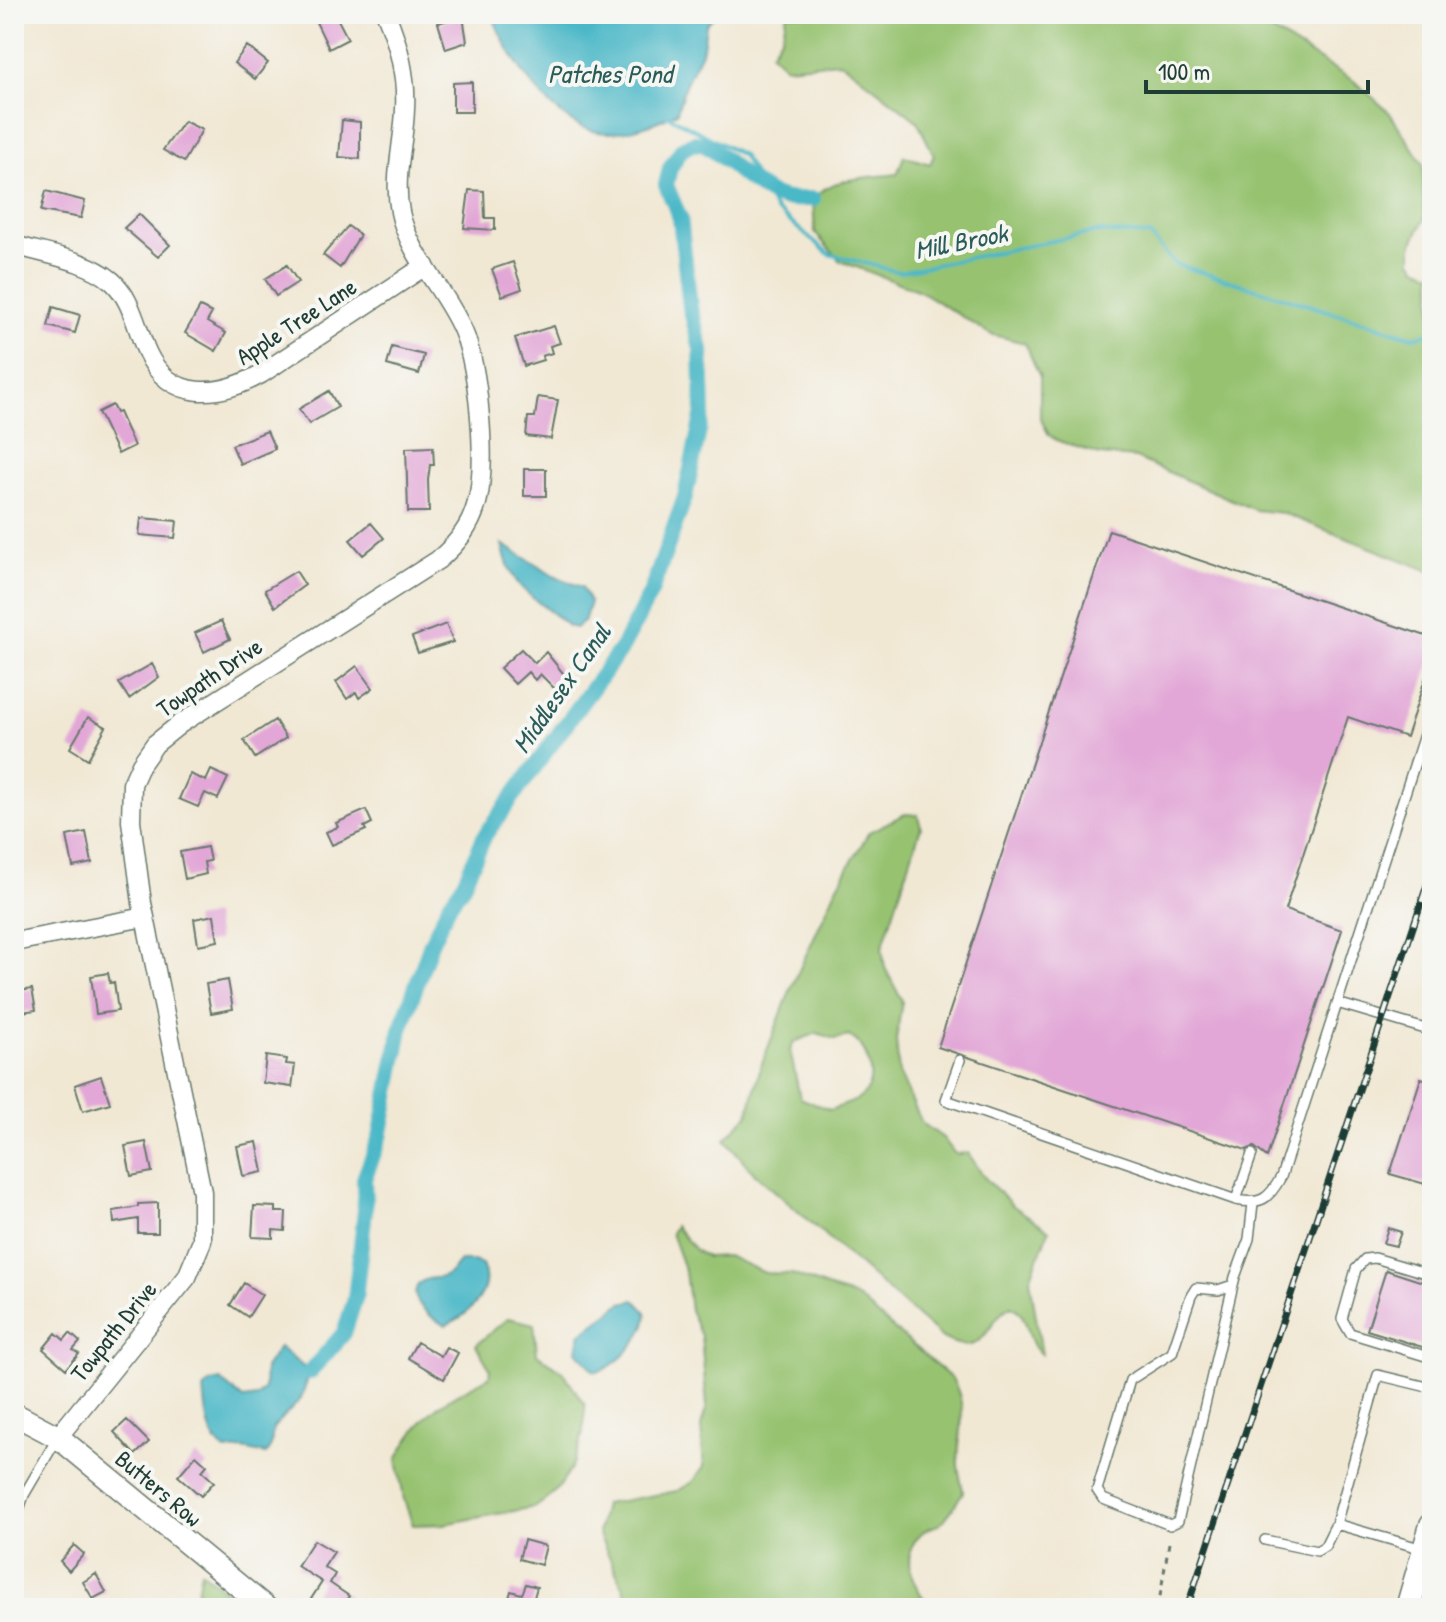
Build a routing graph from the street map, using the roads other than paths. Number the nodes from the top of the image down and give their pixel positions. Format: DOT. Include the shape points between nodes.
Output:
graph roads {
  1 [pos="386,14"];
  2 [pos="14,245"];
  3 [pos="425,266"];
  4 [pos="1432,710"];
  5 [pos="145,917"];
  6 [pos="14,942"];
  7 [pos="1337,1003"];
  8 [pos="1432,1031"];
  9 [pos="960,1060"];
  10 [pos="1252,1154"];
  11 [pos="1236,1200"];
  12 [pos="1253,1203"];
  13 [pos="1432,1275"];
  14 [pos="1233,1285"];
  15 [pos="1432,1358"];
  16 [pos="1432,1388"];
  17 [pos="14,1414"];
  18 [pos="58,1437"];
  19 [pos="14,1524"];
  20 [pos="1336,1524"];
  21 [pos="1432,1525"];
  22 [pos="1265,1540"];
  23 [pos="1425,1549"];
  24 [pos="266,1608"];
  25 [pos="1408,1608"];
  1 -- 3 [label="street, Towpath Drive" via="398,41 405,87 400,211"];
  2 -- 3 [label="street, Apple Tree Lane" via="112,281 126,300 152,363 174,384 200,392 233,389 261,374"];
  3 -- 5 [label="street, Towpath Drive" via="452,307 472,358 481,470 473,516 438,560 180,724 147,754 130,803"];
  4 -- 7 [label="lane"];
  5 -- 6 [label="street"];
  5 -- 18 [label="street, Towpath Drive" via="202,1192 202,1241 187,1277"];
  7 -- 8 [label="lane"];
  7 -- 12 [label="lane" via="1281,1177 1269,1198"];
  9 -- 11 [label="lane" via="946,1100"];
  10 -- 11 [label="lane"];
  11 -- 12 [label="lane"];
  12 -- 14 [label="lane" via="1249,1239"];
  13 -- 15 [label="lane" via="1365,1259 1358,1265 1342,1319 1350,1333"];
  14 -- 14 [label="lane" via="1178,1521 1170,1525 1103,1499 1097,1490 1130,1380 1172,1353 1196,1288"];
  16 -- 20 [label="lane" via="1378,1375"];
  17 -- 18 [label="street, Butters Row"];
  18 -- 19 [label="lane" via="24,1495"];
  18 -- 24 [label="street, Butters Row"];
  20 -- 22 [label="lane" via="1317,1551"];
  20 -- 23 [label="lane"];
  21 -- 23 [label="main road"];
  23 -- 25 [label="main road"];
}
